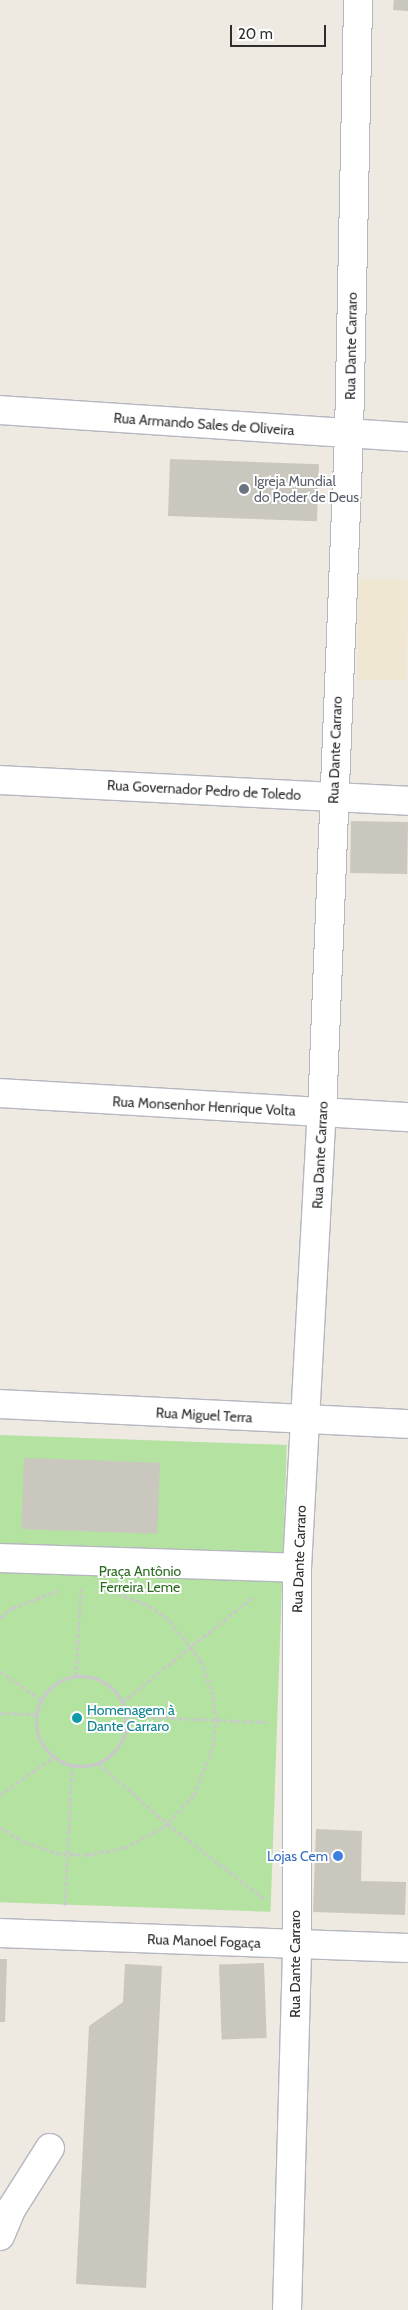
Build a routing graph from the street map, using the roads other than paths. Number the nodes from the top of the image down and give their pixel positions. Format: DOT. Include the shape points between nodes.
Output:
graph roads {
  1 [pos="358,0"];
  2 [pos="0,410"];
  3 [pos="349,434"];
  4 [pos="408,437"];
  5 [pos="0,780"];
  6 [pos="333,797"];
  7 [pos="408,801"];
  8 [pos="0,1093"];
  9 [pos="322,1113"];
  10 [pos="408,1117"];
  11 [pos="0,1404"];
  12 [pos="306,1421"];
  13 [pos="408,1424"];
  14 [pos="0,1558"];
  15 [pos="292,1568"];
  16 [pos="0,1933"];
  17 [pos="296,1934"];
  18 [pos="408,1948"];
  19 [pos="50,2148"];
  20 [pos="0,2236"];
  21 [pos="287,2310"];
  1 -- 3 [label="street, Rua Dante Carraro"];
  2 -- 3 [label="street, Rua Armando Sales de Oliveira"];
  3 -- 4 [label="street, Rua Armando Sales de Oliveira"];
  3 -- 6 [label="street, Rua Dante Carraro"];
  5 -- 6 [label="street, Rua Governador Pedro de Toledo"];
  6 -- 7 [label="street, Rua Governador Pedro de Toledo"];
  6 -- 9 [label="street, Rua Dante Carraro"];
  8 -- 9 [label="street, Rua Monsenhor Henrique Volta"];
  9 -- 10 [label="street, Rua Monsenhor Henrique Volta"];
  9 -- 12 [label="street, Rua Dante Carraro"];
  11 -- 12 [label="street, Rua Miguel Terra"];
  12 -- 13 [label="street, Rua Miguel Terra"];
  12 -- 15 [label="street, Rua Dante Carraro"];
  14 -- 15 [label="street"];
  15 -- 17 [label="street, Rua Dante Carraro" via="297,1724"];
  16 -- 17 [label="street, Rua Manoel Fogaça" via="63,1936"];
  17 -- 18 [label="street, Rua Manoel Fogaça"];
  17 -- 21 [label="street, Rua Dante Carraro"];
  19 -- 20 [label="street" via="12,2208"];
}
